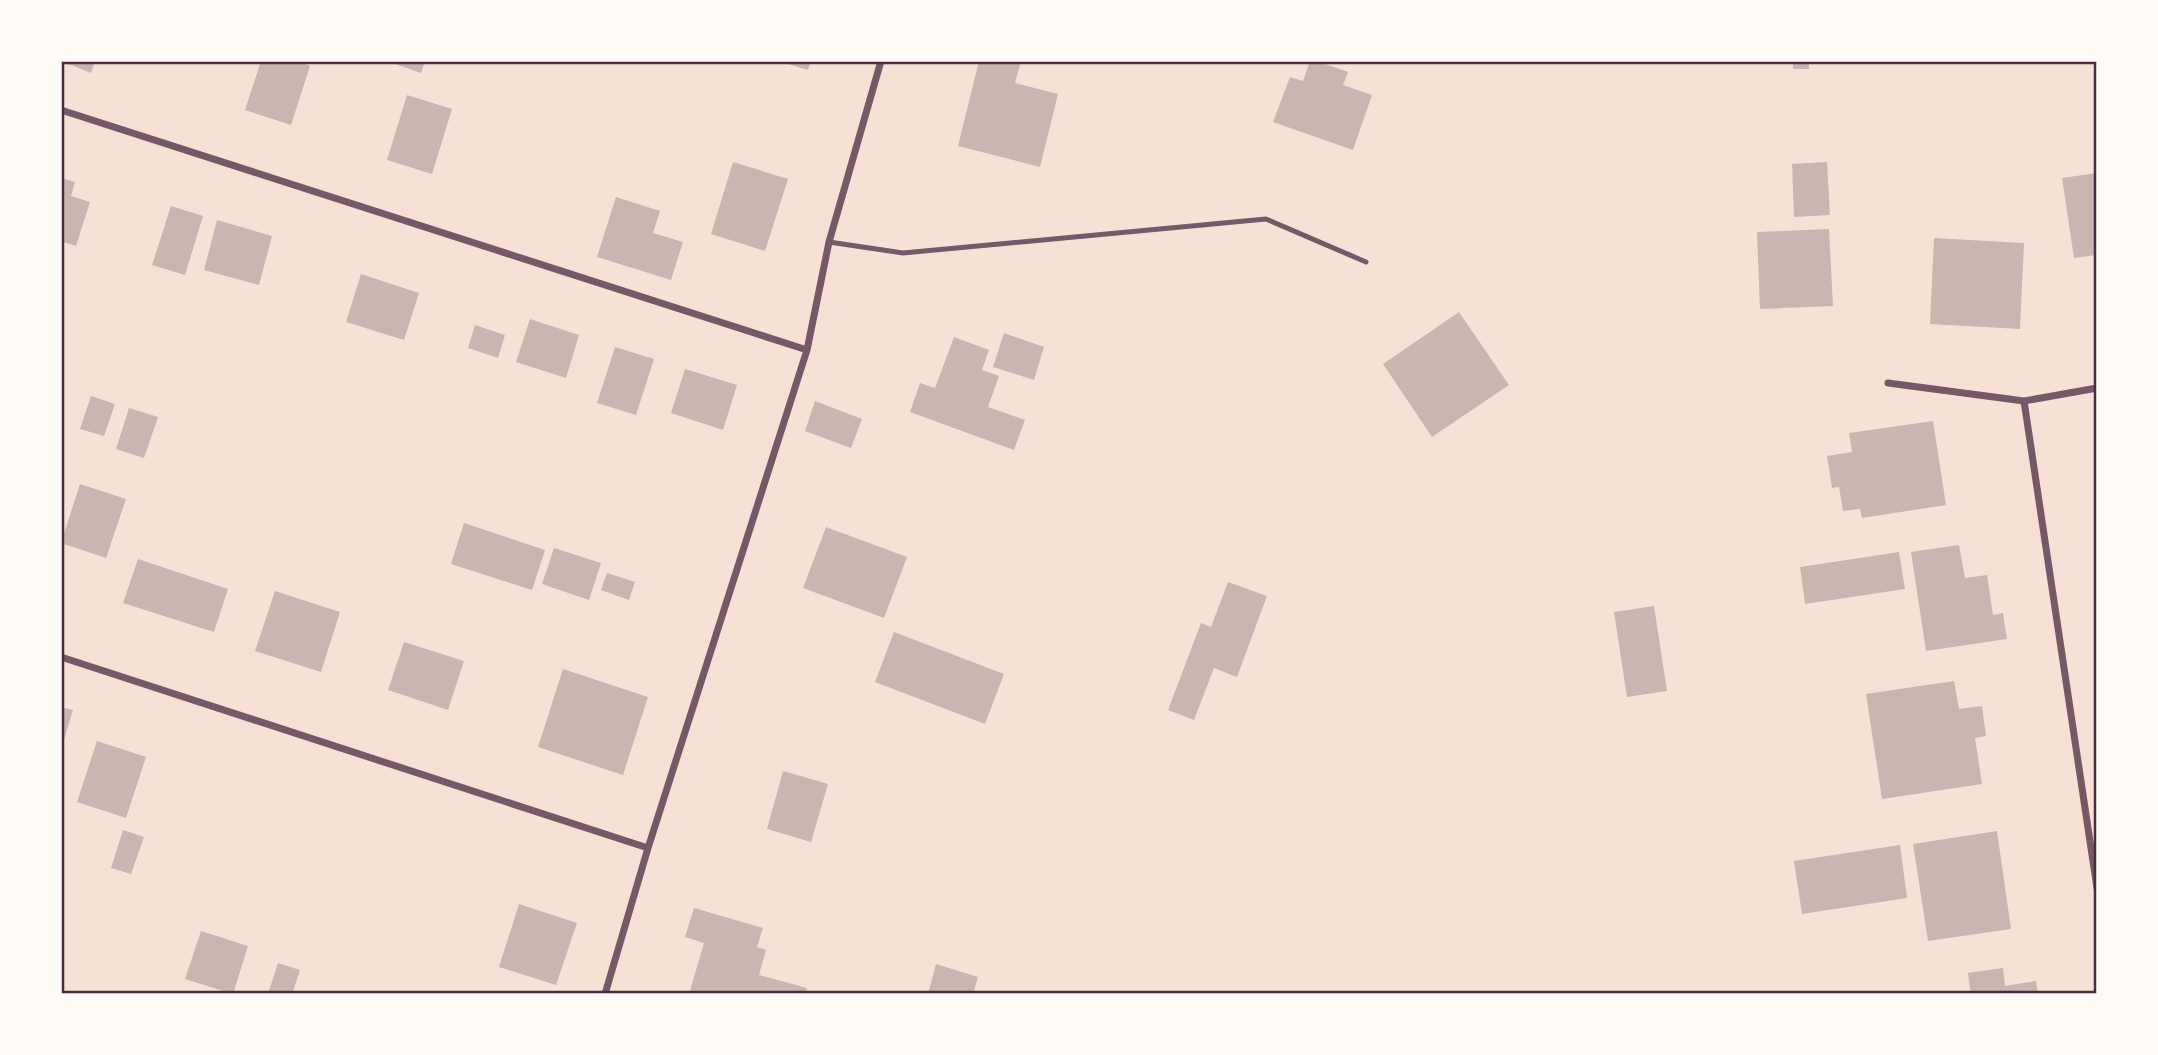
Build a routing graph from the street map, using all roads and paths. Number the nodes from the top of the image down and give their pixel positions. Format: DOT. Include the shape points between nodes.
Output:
graph roads {
  1 [pos="881,61"];
  2 [pos="61,110"];
  3 [pos="830,242"];
  4 [pos="1366,262"];
  5 [pos="807,350"];
  6 [pos="1888,383"];
  7 [pos="2097,388"];
  8 [pos="2024,401"];
  9 [pos="61,657"];
  10 [pos="648,848"];
  11 [pos="2097,888"];
  12 [pos="606,994"];
  1 -- 3 [label="street"];
  2 -- 5 [label="street"];
  3 -- 4 [label="lane" via="903,253 1266,219"];
  3 -- 5 [label="street"];
  5 -- 10 [label="street"];
  6 -- 8 [label="street"];
  7 -- 8 [label="street"];
  8 -- 11 [label="street"];
  9 -- 10 [label="street"];
  10 -- 12 [label="street"];
}
